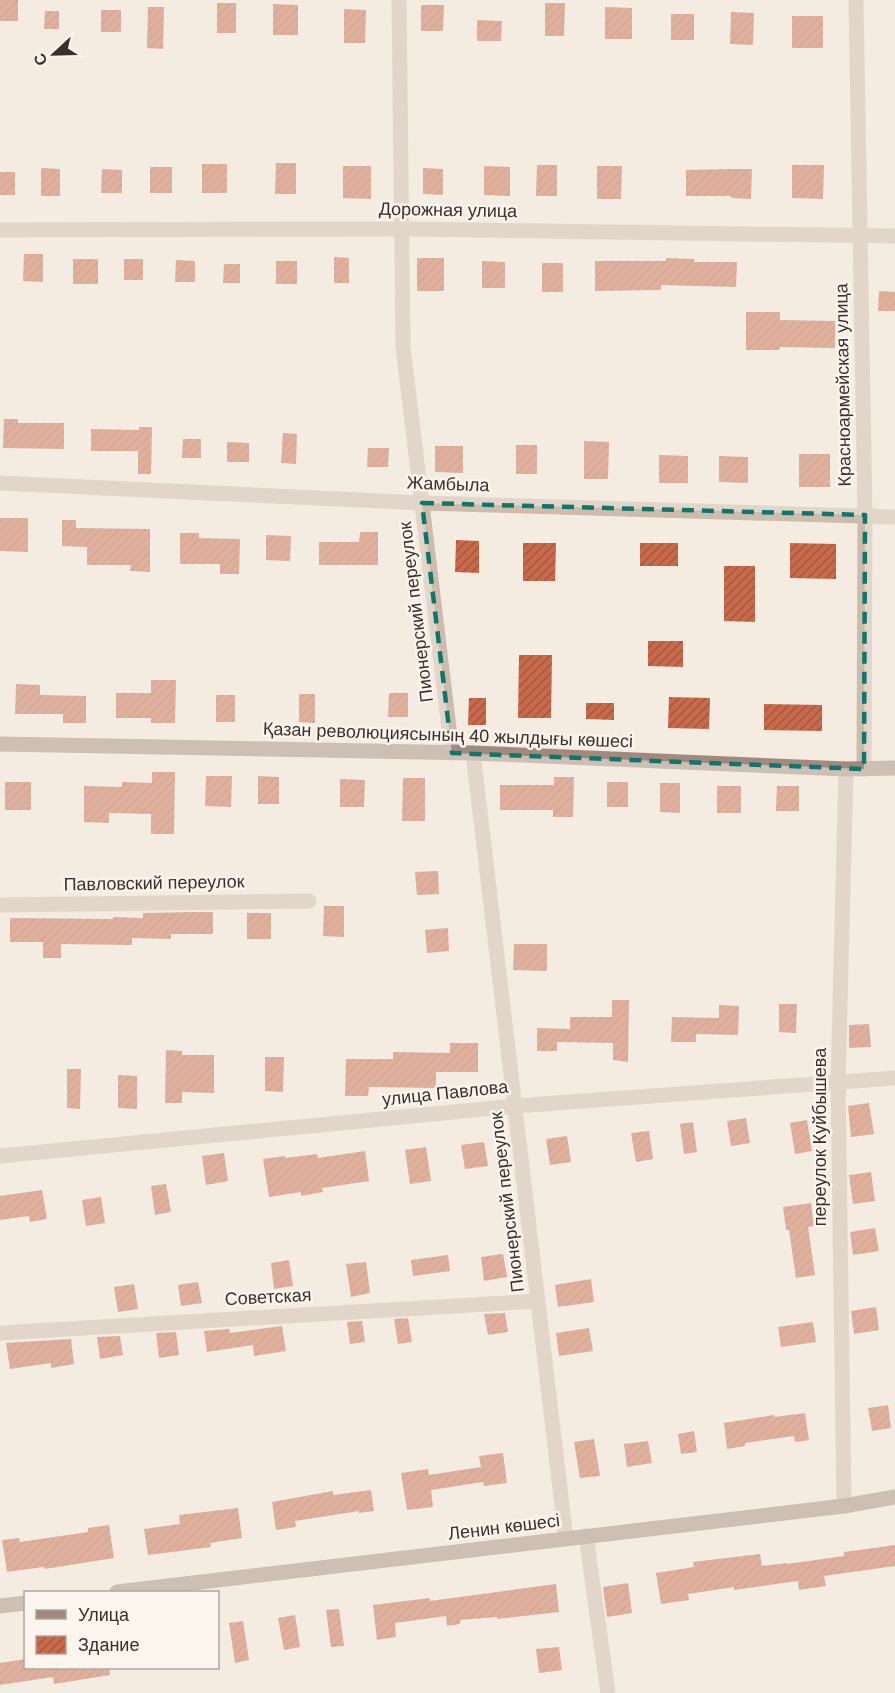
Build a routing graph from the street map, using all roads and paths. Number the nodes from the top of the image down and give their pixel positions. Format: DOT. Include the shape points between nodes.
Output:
graph roads {
  1 [pos="399,0"];
  2 [pos="856,0"];
  3 [pos="402,229"];
  4 [pos="0,230"];
  5 [pos="860,234"];
  6 [pos="895,236"];
  7 [pos="0,483"];
  8 [pos="422,503"];
  9 [pos="865,515"];
  10 [pos="895,517"];
  11 [pos="0,744"];
  12 [pos="452,753"];
  13 [pos="473,753"];
  14 [pos="895,768"];
  15 [pos="846,769"];
  16 [pos="864,769"];
  17 [pos="309,900"];
  18 [pos="0,905"];
  19 [pos="895,1078"];
  20 [pos="838,1083"];
  21 [pos="515,1106"];
  22 [pos="0,1156"];
  23 [pos="538,1301"];
  24 [pos="0,1333"];
  25 [pos="895,1497"];
  26 [pos="844,1506"];
  27 [pos="586,1536"];
  28 [pos="566,1539"];
  29 [pos="134,1591"];
  30 [pos="24,1603"];
  31 [pos="0,1606"];
  32 [pos="608,1693"];
  1 -- 3 [label="street, Пионерский переулок"];
  2 -- 5 [label="street, Красноармейская улица"];
  3 -- 4 [label="street, Дорожная улица"];
  3 -- 5 [label="street, Дорожная улица"];
  3 -- 8 [label="street, Пионерский переулок" via="403,347"];
  5 -- 6 [label="street, Дорожная улица"];
  5 -- 9 [label="street, Красноармейская улица"];
  7 -- 8 [label="street, Жамбыла"];
  8 -- 9 [label="street, Жамбыла"];
  8 -- 12 [label="street, Пионерский переулок"];
  9 -- 10 [label="street, Жамбыла"];
  9 -- 16 [label="street, Красноармейская улица"];
  11 -- 12 [label="street, Қазан революциясының 40 жылдығы көшесі"];
  12 -- 13 [label="street, Қазан революциясының 40 жылдығы көшесі"];
  13 -- 15 [label="street, Қазан революциясының 40 жылдығы көшесі"];
  13 -- 21 [label="street, Пионерский переулок"];
  14 -- 16 [label="street, Қазан революциясының 40 жылдығы көшесі"];
  15 -- 16 [label="street, Қазан революциясының 40 жылдығы көшесі"];
  15 -- 20 [label="street, переулок Куйбышева"];
  17 -- 18 [label="street, Павловский переулок"];
  19 -- 20 [label="street, улица Павлова"];
  20 -- 21 [label="street, улица Павлова"];
  20 -- 26 [label="street, переулок Куйбышева"];
  21 -- 22 [label="street, улица Павлова"];
  21 -- 23 [label="street, Пионерский переулок"];
  23 -- 24 [label="street, Советская"];
  23 -- 28 [label="street, Пионерский переулок"];
  25 -- 26 [label="street, Ленин көшесі"];
  26 -- 27 [label="street, Ленин көшесі"];
  27 -- 28 [label="street, Ленин көшесі"];
  27 -- 32 [label="street"];
  28 -- 29 [label="street, Ленин көшесі"];
  30 -- 31 [label="street"];
}
